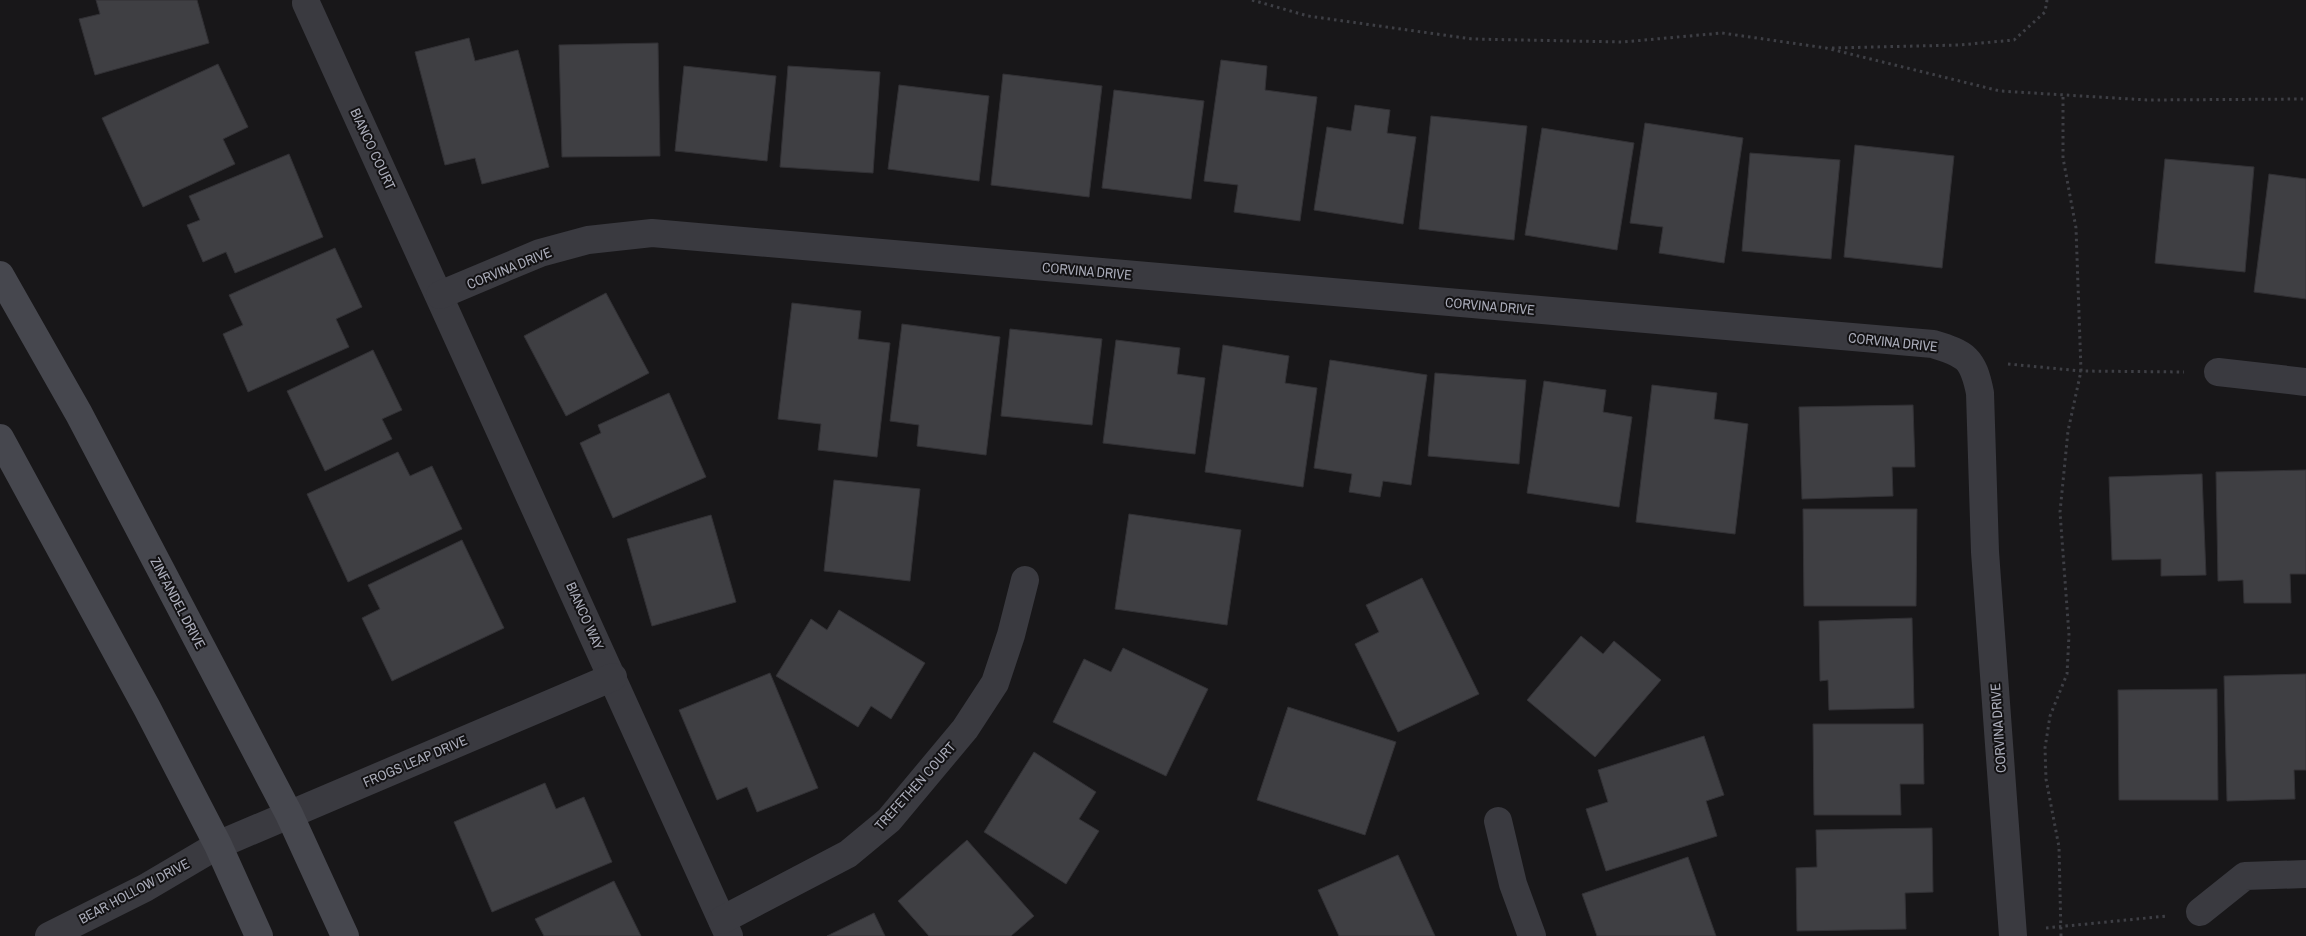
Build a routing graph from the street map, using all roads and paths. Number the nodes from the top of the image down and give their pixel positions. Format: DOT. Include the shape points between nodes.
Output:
graph roads {
  1 [pos="1252,0"];
  2 [pos="2047,0"];
  3 [pos="306,3"];
  4 [pos="1826,48"];
  5 [pos="2063,95"];
  6 [pos="2306,99"];
  7 [pos="0,275"];
  8 [pos="440,295"];
  9 [pos="1970,360"];
  10 [pos="2081,371"];
  11 [pos="2218,372"];
  12 [pos="2306,382"];
  13 [pos="0,438"];
  14 [pos="1025,580"];
  15 [pos="613,677"];
  16 [pos="289,814"];
  17 [pos="1498,821"];
  18 [pos="218,845"];
  19 [pos="2306,874"];
  20 [pos="2200,912"];
  21 [pos="2059,927"];
  22 [pos="726,928"];
  23 [pos="2013,933"];
  24 [pos="49,936"];
  25 [pos="259,936"];
  26 [pos="345,936"];
  27 [pos="1532,936"];
  28 [pos="2060,936"];
  1 -- 4 [label="path" via="1308,16 1472,39 1623,42 1722,33"];
  2 -- 4 [label="path" via="2045,12 2014,40 1959,45"];
  3 -- 8 [label="street, BIANCO COURT"];
  4 -- 5 [label="path" via="2000,90"];
  5 -- 6 [label="path" via="2147,100"];
  5 -- 10 [label="path" via="2063,158 2076,228"];
  7 -- 16 [label="street, ZINFANDEL DRIVE" via="78,414"];
  8 -- 9 [label="street, CORVINA DRIVE" via="540,253 588,240 652,233 1933,344"];
  8 -- 15 [label="street, BIANCO WAY"];
  9 -- 10 [label="path"];
  9 -- 23 [label="street, CORVINA DRIVE" via="1980,393 1985,552"];
  10 -- 11 [label="path"];
  10 -- 21 [label="path" via="2068,431 2060,512 2069,635 2067,674 2050,716 2045,748 2046,779 2059,846"];
  11 -- 12 [label="street"];
  13 -- 18 [label="street"];
  14 -- 22 [label="street, TREFETHEN COURT" via="995,683 965,729 889,820 848,854"];
  15 -- 16 [label="street, FROGS LEAP DRIVE"];
  15 -- 22 [label="street, BIANCO WAY"];
  16 -- 18 [label="street, FROGS LEAP DRIVE"];
  16 -- 26 [label="street, ZINFANDEL DRIVE"];
  17 -- 27 [label="street" via="1513,884"];
  18 -- 24 [label="street, BEAR HOLLOW DRIVE" via="145,888"];
  18 -- 25 [label="street"];
  19 -- 20 [label="street" via="2245,876"];
  20 -- 21 [label="path"];
  21 -- 23 [label="path"];
  21 -- 28 [label="path"];
}
